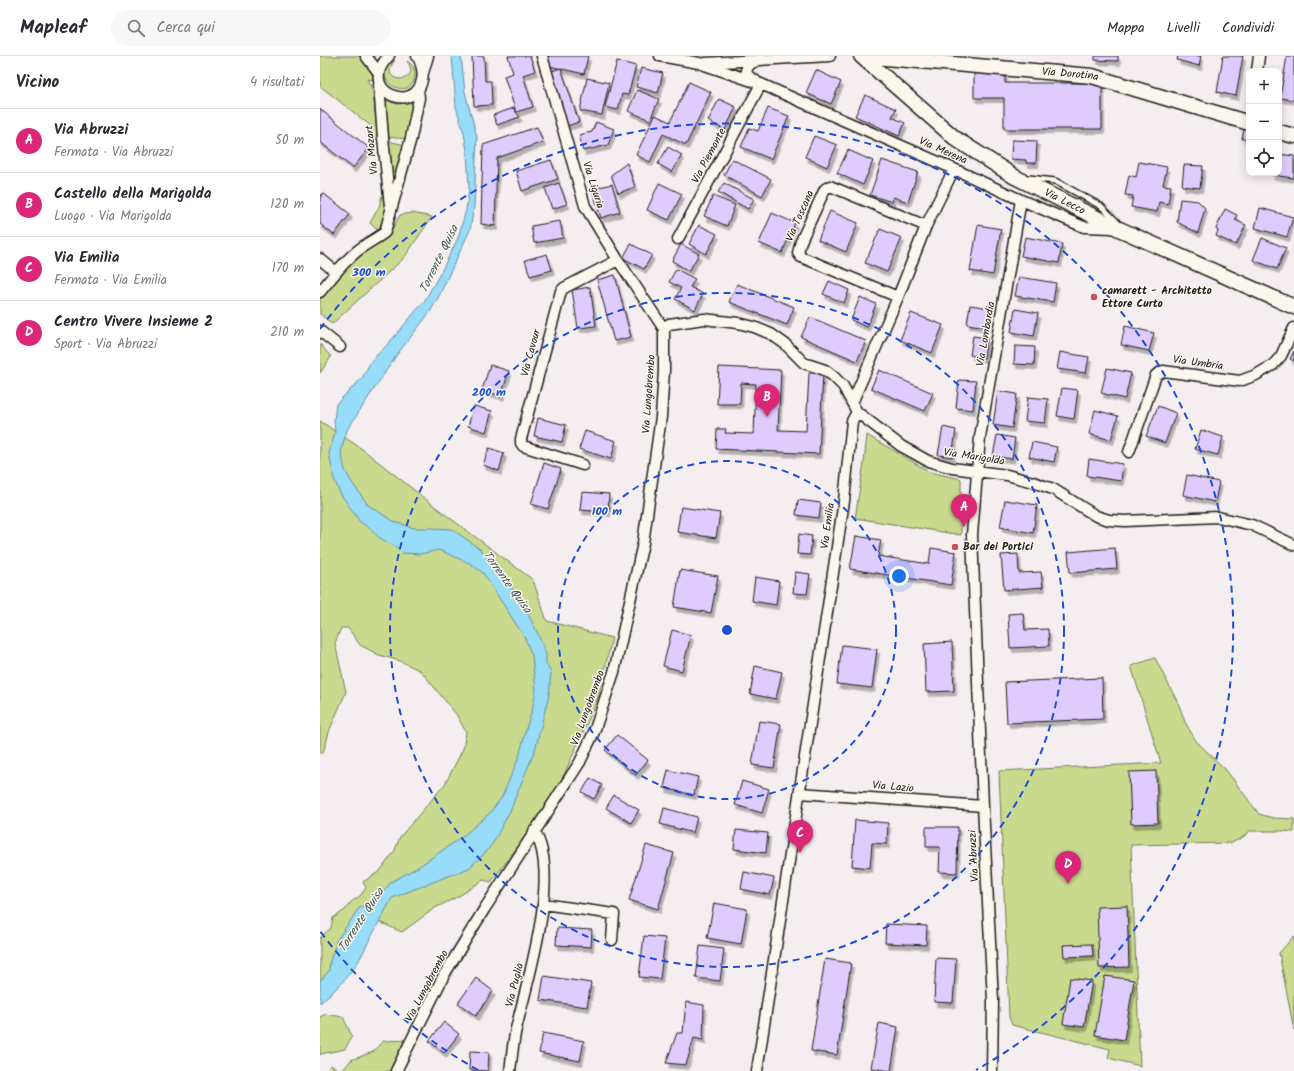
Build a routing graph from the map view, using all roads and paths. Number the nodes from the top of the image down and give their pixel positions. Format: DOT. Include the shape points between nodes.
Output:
graph roads {
  1 [pos="366,56"];
  2 [pos="389,56"];
  3 [pos="416,56"];
  4 [pos="428,56"];
  5 [pos="542,56"];
  6 [pos="660,56"];
  7 [pos="830,56"];
  8 [pos="852,56"];
  9 [pos="862,56"];
  10 [pos="1259,56"];
  11 [pos="760,60"];
  12 [pos="966,61"];
  13 [pos="699,63"];
  14 [pos="1257,68"];
  15 [pos="423,72"];
  16 [pos="379,73"];
  17 [pos="379,84"];
  18 [pos="761,84"];
  19 [pos="418,89"];
  20 [pos="1246,121"];
  21 [pos="1282,133"];
  22 [pos="1294,136"];
  23 [pos="954,169"];
  24 [pos="1021,200"];
  25 [pos="391,212"];
  26 [pos="926,226"];
  27 [pos="1123,231"];
  28 [pos="678,239"];
  29 [pos="320,259"];
  30 [pos="618,260"];
  31 [pos="336,272"];
  32 [pos="320,292"];
  33 [pos="898,297"];
  34 [pos="1292,304"];
  35 [pos="1294,328"];
  36 [pos="664,329"];
  37 [pos="320,331"];
  38 [pos="340,346"];
  39 [pos="852,403"];
  40 [pos="857,412"];
  41 [pos="1129,452"];
  42 [pos="583,465"];
  43 [pos="977,472"];
  44 [pos="1294,545"];
  45 [pos="800,792"];
  46 [pos="983,806"];
  47 [pos="534,831"];
  48 [pos="543,904"];
  49 [pos="612,940"];
  50 [pos="396,1071"];
  51 [pos="510,1071"];
  52 [pos="757,1071"];
  53 [pos="992,1071"];
  1 -- 16 [label="street"];
  2 -- 16 [label="street"];
  3 -- 15 [label="street"];
  4 -- 15 [label="street, Via Mozart"];
  5 -- 30 [label="street, Via Liguria" via="585,206"];
  6 -- 13 [label="street, Via Merena"];
  7 -- 11 [label="street, Via Merena"];
  8 -- 9 [label="street"];
  9 -- 12 [label="main road, Via Dorotina"];
  9 -- 27 [label="main road, Via Lecco" via="956,139 1015,177"];
  10 -- 14 [label="street"];
  11 -- 13 [label="street, Via Merena"];
  11 -- 18 [label="street, Via Merena" via="750,64 746,70 748,76"];
  12 -- 20 [label="main road, Via Dorotina" via="1092,76"];
  13 -- 18 [label="street, Via Merena"];
  15 -- 19 [label="street, Via Mozart"];
  16 -- 17 [label="street, Via Mozart"];
  17 -- 19 [label="street" via="386,92 399,98 413,94"];
  17 -- 25 [label="street, Via Mozart"];
  18 -- 23 [label="street, Via Merena"];
  18 -- 28 [label="street, Via Piemonte"];
  19 -- 25 [label="street, Via Mozart" via="419,98 411,138"];
  21 -- 22 [label="main road"];
  23 -- 24 [label="street, Via Merena"];
  23 -- 26 [label="street"];
  24 -- 27 [label="street, Via Merena" via="1084,227"];
  24 -- 43 [label="street, Via Lombardia" via="980,437"];
  25 -- 31 [label="street, Via Mozart" via="385,232 362,248"];
  26 -- 33 [label="street"];
  26 -- 33 [label="street, Via Toscana" via="830,186 825,189 800,241 800,257"];
  27 -- 34 [label="main road, Via Lecco"];
  29 -- 31 [label="street"];
  30 -- 36 [label="street, Via Liguria"];
  30 -- 42 [label="street, Via Cavour" via="560,291 521,439 523,446"];
  31 -- 32 [label="street, Via Mozart"];
  33 -- 39 [label="street"];
  35 -- 41 [label="street, Via Umbria" via="1281,356 1266,370 1240,381 1163,370 1156,375"];
  36 -- 39 [label="street, Via Marigolda" via="669,324 704,319 754,327 771,334 785,344 804,363 825,370 833,376 843,386"];
  36 -- 47 [label="street, Via Lungobrembo" via="661,417 650,502 614,672 594,732 580,762"];
  37 -- 38 [label="street"];
  39 -- 40 [label="street, Via Marigolda"];
  40 -- 43 [label="street, Via Marigolda" via="901,446 928,461"];
  40 -- 45 [label="street, Via Emilia" via="852,421 844,501"];
  43 -- 44 [label="street, Via Marigolda" via="1007,475 1053,489 1096,516 1109,520 1218,517 1252,526"];
  43 -- 46 [label="street, Via Abruzzi" via="972,535"];
  45 -- 46 [label="street, Via Lazio"];
  45 -- 52 [label="street, Via Emilia"];
  46 -- 53 [label="street, Via Abruzzi" via="993,1000"];
  47 -- 48 [label="street, Via Puglia" via="539,838 544,857"];
  47 -- 50 [label="street, Via Lungobrembo" via="444,975"];
  48 -- 49 [label="street" via="614,914"];
  48 -- 51 [label="street, Via Puglia" via="537,942 516,1030"];
}
